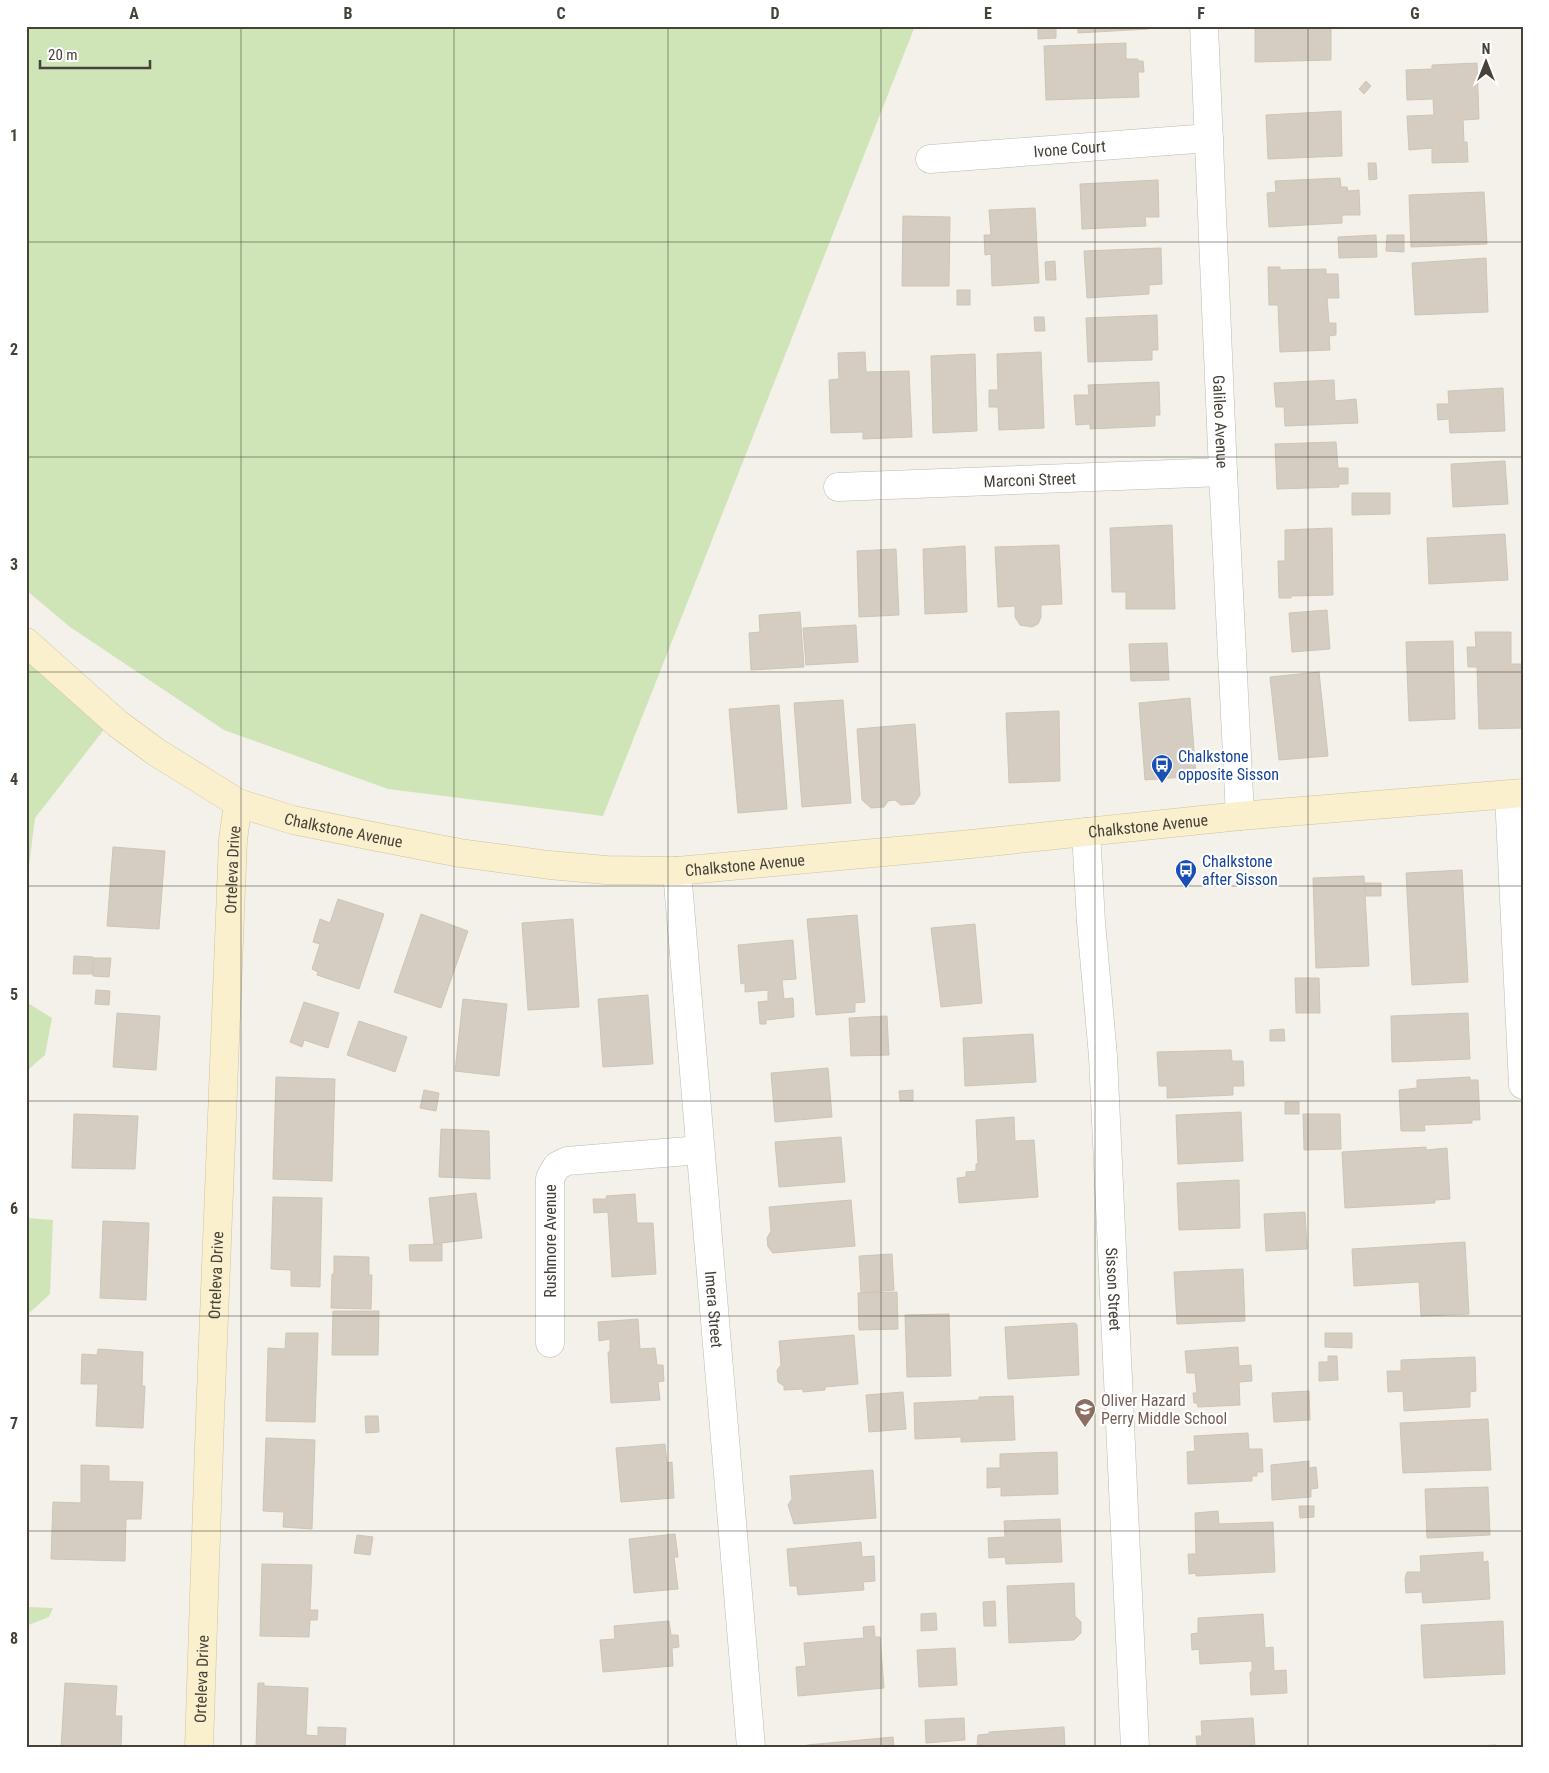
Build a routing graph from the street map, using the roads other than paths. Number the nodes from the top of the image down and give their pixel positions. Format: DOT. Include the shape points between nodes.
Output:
graph roads {
  1 [pos="1204,26"];
  2 [pos="1209,138"];
  3 [pos="930,159"];
  4 [pos="1223,472"];
  5 [pos="838,487"];
  6 [pos="26,642"];
  7 [pos="1516,794"];
  8 [pos="238,803"];
  9 [pos="1240,816"];
  10 [pos="1086,832"];
  11 [pos="677,871"];
  12 [pos="1523,1085"];
  13 [pos="700,1150"];
  14 [pos="550,1342"];
  15 [pos="199,1747"];
  16 [pos="751,1747"];
  17 [pos="1135,1747"];
  1 -- 2 [label="street, Galileo Avenue"];
  2 -- 3 [label="street, Ivone Court"];
  2 -- 4 [label="street, Galileo Avenue"];
  4 -- 5 [label="street, Marconi Street"];
  4 -- 9 [label="street, Galileo Avenue"];
  6 -- 8 [label="main road, Chalkstone Avenue" via="118,724"];
  7 -- 9 [label="main road, Chalkstone Avenue"];
  7 -- 12 [label="street"];
  8 -- 11 [label="main road, Chalkstone Avenue" via="293,820 549,866"];
  8 -- 15 [label="main road, Orteleva Drive" via="232,840"];
  9 -- 10 [label="main road, Chalkstone Avenue"];
  10 -- 11 [label="main road, Chalkstone Avenue"];
  10 -- 17 [label="street, Sisson Street" via="1103,1056"];
  11 -- 13 [label="street, Imera Street"];
  13 -- 14 [label="street, Rushmore Avenue" via="567,1161 557,1166 550,1178"];
  13 -- 16 [label="street, Imera Street"];
}
